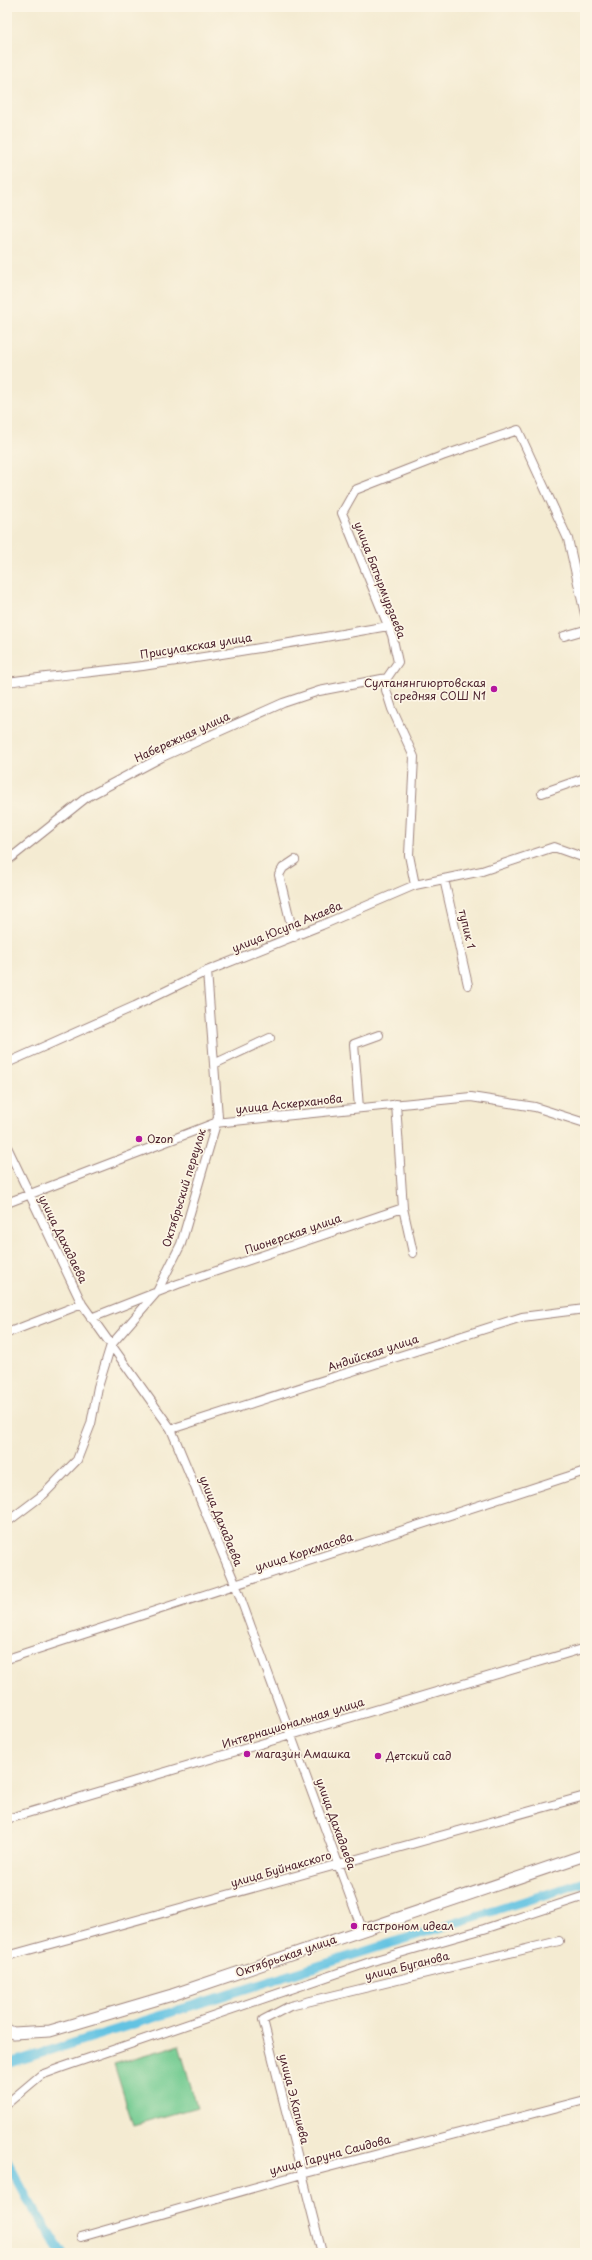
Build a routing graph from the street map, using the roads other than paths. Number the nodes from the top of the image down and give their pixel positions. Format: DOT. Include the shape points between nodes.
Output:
graph roads {
  1 [pos="585,614"];
  2 [pos="388,626"];
  3 [pos="585,630"];
  4 [pos="564,636"];
  5 [pos="387,678"];
  6 [pos="7,682"];
  7 [pos="585,778"];
  8 [pos="542,793"];
  9 [pos="585,858"];
  10 [pos="295,860"];
  11 [pos="7,861"];
  12 [pos="444,879"];
  13 [pos="415,885"];
  14 [pos="294,937"];
  15 [pos="207,971"];
  16 [pos="468,985"];
  17 [pos="380,1035"];
  18 [pos="270,1038"];
  19 [pos="7,1062"];
  20 [pos="214,1064"];
  21 [pos="396,1104"];
  22 [pos="359,1108"];
  23 [pos="585,1123"];
  24 [pos="215,1124"];
  25 [pos="7,1147"];
  26 [pos="29,1196"];
  27 [pos="7,1204"];
  28 [pos="403,1208"];
  29 [pos="413,1253"];
  30 [pos="157,1292"];
  31 [pos="82,1304"];
  32 [pos="585,1309"];
  33 [pos="91,1318"];
  34 [pos="7,1333"];
  35 [pos="111,1345"];
  36 [pos="171,1429"];
  37 [pos="585,1471"];
  38 [pos="7,1522"];
  39 [pos="236,1586"];
  40 [pos="585,1648"];
  41 [pos="7,1659"];
  42 [pos="292,1735"];
  43 [pos="585,1796"];
  44 [pos="7,1819"];
  45 [pos="585,1855"];
  46 [pos="338,1864"];
  47 [pos="585,1896"];
  48 [pos="362,1929"];
  49 [pos="559,1941"];
  50 [pos="7,1956"];
  51 [pos="263,2020"];
  52 [pos="7,2030"];
  53 [pos="585,2100"];
  54 [pos="9,2102"];
  55 [pos="302,2174"];
  56 [pos="81,2237"];
  57 [pos="322,2253"];
  1 -- 2 [label="street, улица Батырмурзаева" via="568,539 518,430 355,490 342,513"];
  2 -- 5 [label="street, улица Батырмурзаева" via="398,662"];
  2 -- 6 [label="street, Присулакская улица" via="158,664"];
  3 -- 4 [label="street"];
  5 -- 11 [label="street, Набережная улица" via="319,691 283,703 162,757 87,797"];
  5 -- 13 [label="street" via="386,690 392,709 414,757 409,855"];
  7 -- 8 [label="street"];
  9 -- 12 [label="street, улица Юсупа Акаева" via="554,847 482,871"];
  10 -- 14 [label="street" via="283,868 279,875"];
  12 -- 13 [label="street, улица Юсупа Акаева"];
  12 -- 16 [label="street, тупик 1"];
  13 -- 14 [label="street, улица Юсупа Акаева"];
  14 -- 15 [label="street, улица Юсупа Акаева"];
  15 -- 19 [label="street, улица Юсупа Акаева" via="135,1006"];
  15 -- 20 [label="street, Октябрьский переулок"];
  17 -- 22 [label="street" via="354,1044"];
  18 -- 20 [label="street"];
  20 -- 24 [label="street, Октябрьский переулок" via="218,1117"];
  21 -- 22 [label="street, улица Аскерханова"];
  21 -- 23 [label="street, улица Аскерханова" via="471,1097 535,1107"];
  21 -- 28 [label="street"];
  22 -- 24 [label="street, улица Аскерханова"];
  24 -- 26 [label="street, улица Аскерханова"];
  24 -- 30 [label="street, Октябрьский переулок" via="181,1244"];
  25 -- 26 [label="street, улица Дахадаева"];
  26 -- 27 [label="street, улица Аскерханова"];
  26 -- 31 [label="street, улица Дахадаева"];
  28 -- 29 [label="street"];
  28 -- 30 [label="street, Пионерская улица"];
  30 -- 33 [label="street, Пионерская улица"];
  30 -- 35 [label="street, Октябрьский переулок"];
  31 -- 33 [label="street, улица Дахадаева"];
  31 -- 34 [label="street"];
  32 -- 36 [label="street, Андийская улица" via="522,1317"];
  33 -- 35 [label="street, улица Дахадаева"];
  35 -- 36 [label="street, улица Дахадаева"];
  35 -- 38 [label="street, Октябрьский переулок" via="98,1387 91,1424 77,1460 44,1494"];
  36 -- 39 [label="street, улица Дахадаева"];
  37 -- 39 [label="street, улица Коркмасова"];
  39 -- 41 [label="street, улица Коркмасова"];
  39 -- 42 [label="street, улица Дахадаева"];
  40 -- 42 [label="street, Интернациональная улица"];
  42 -- 44 [label="street, Интернациональная улица"];
  42 -- 46 [label="street, улица Дахадаева"];
  43 -- 46 [label="street, улица Буйнакского"];
  45 -- 48 [label="street, Октябрьская улица"];
  46 -- 48 [label="street, улица Дахадаева"];
  46 -- 50 [label="street, улица Буйнакского"];
  47 -- 54 [label="street" via="372,1962 63,2066 41,2075"];
  48 -- 52 [label="street, Октябрьская улица" via="172,1995 50,2031 13,2033"];
  49 -- 51 [label="street, улица Буганова" via="290,2006"];
  51 -- 55 [label="street, улица Э.Капиева"];
  53 -- 55 [label="street, улица Гаруна Саидова"];
  55 -- 56 [label="street, улица Гаруна Саидова"];
  55 -- 57 [label="street, улица Э.Капиева"];
}
